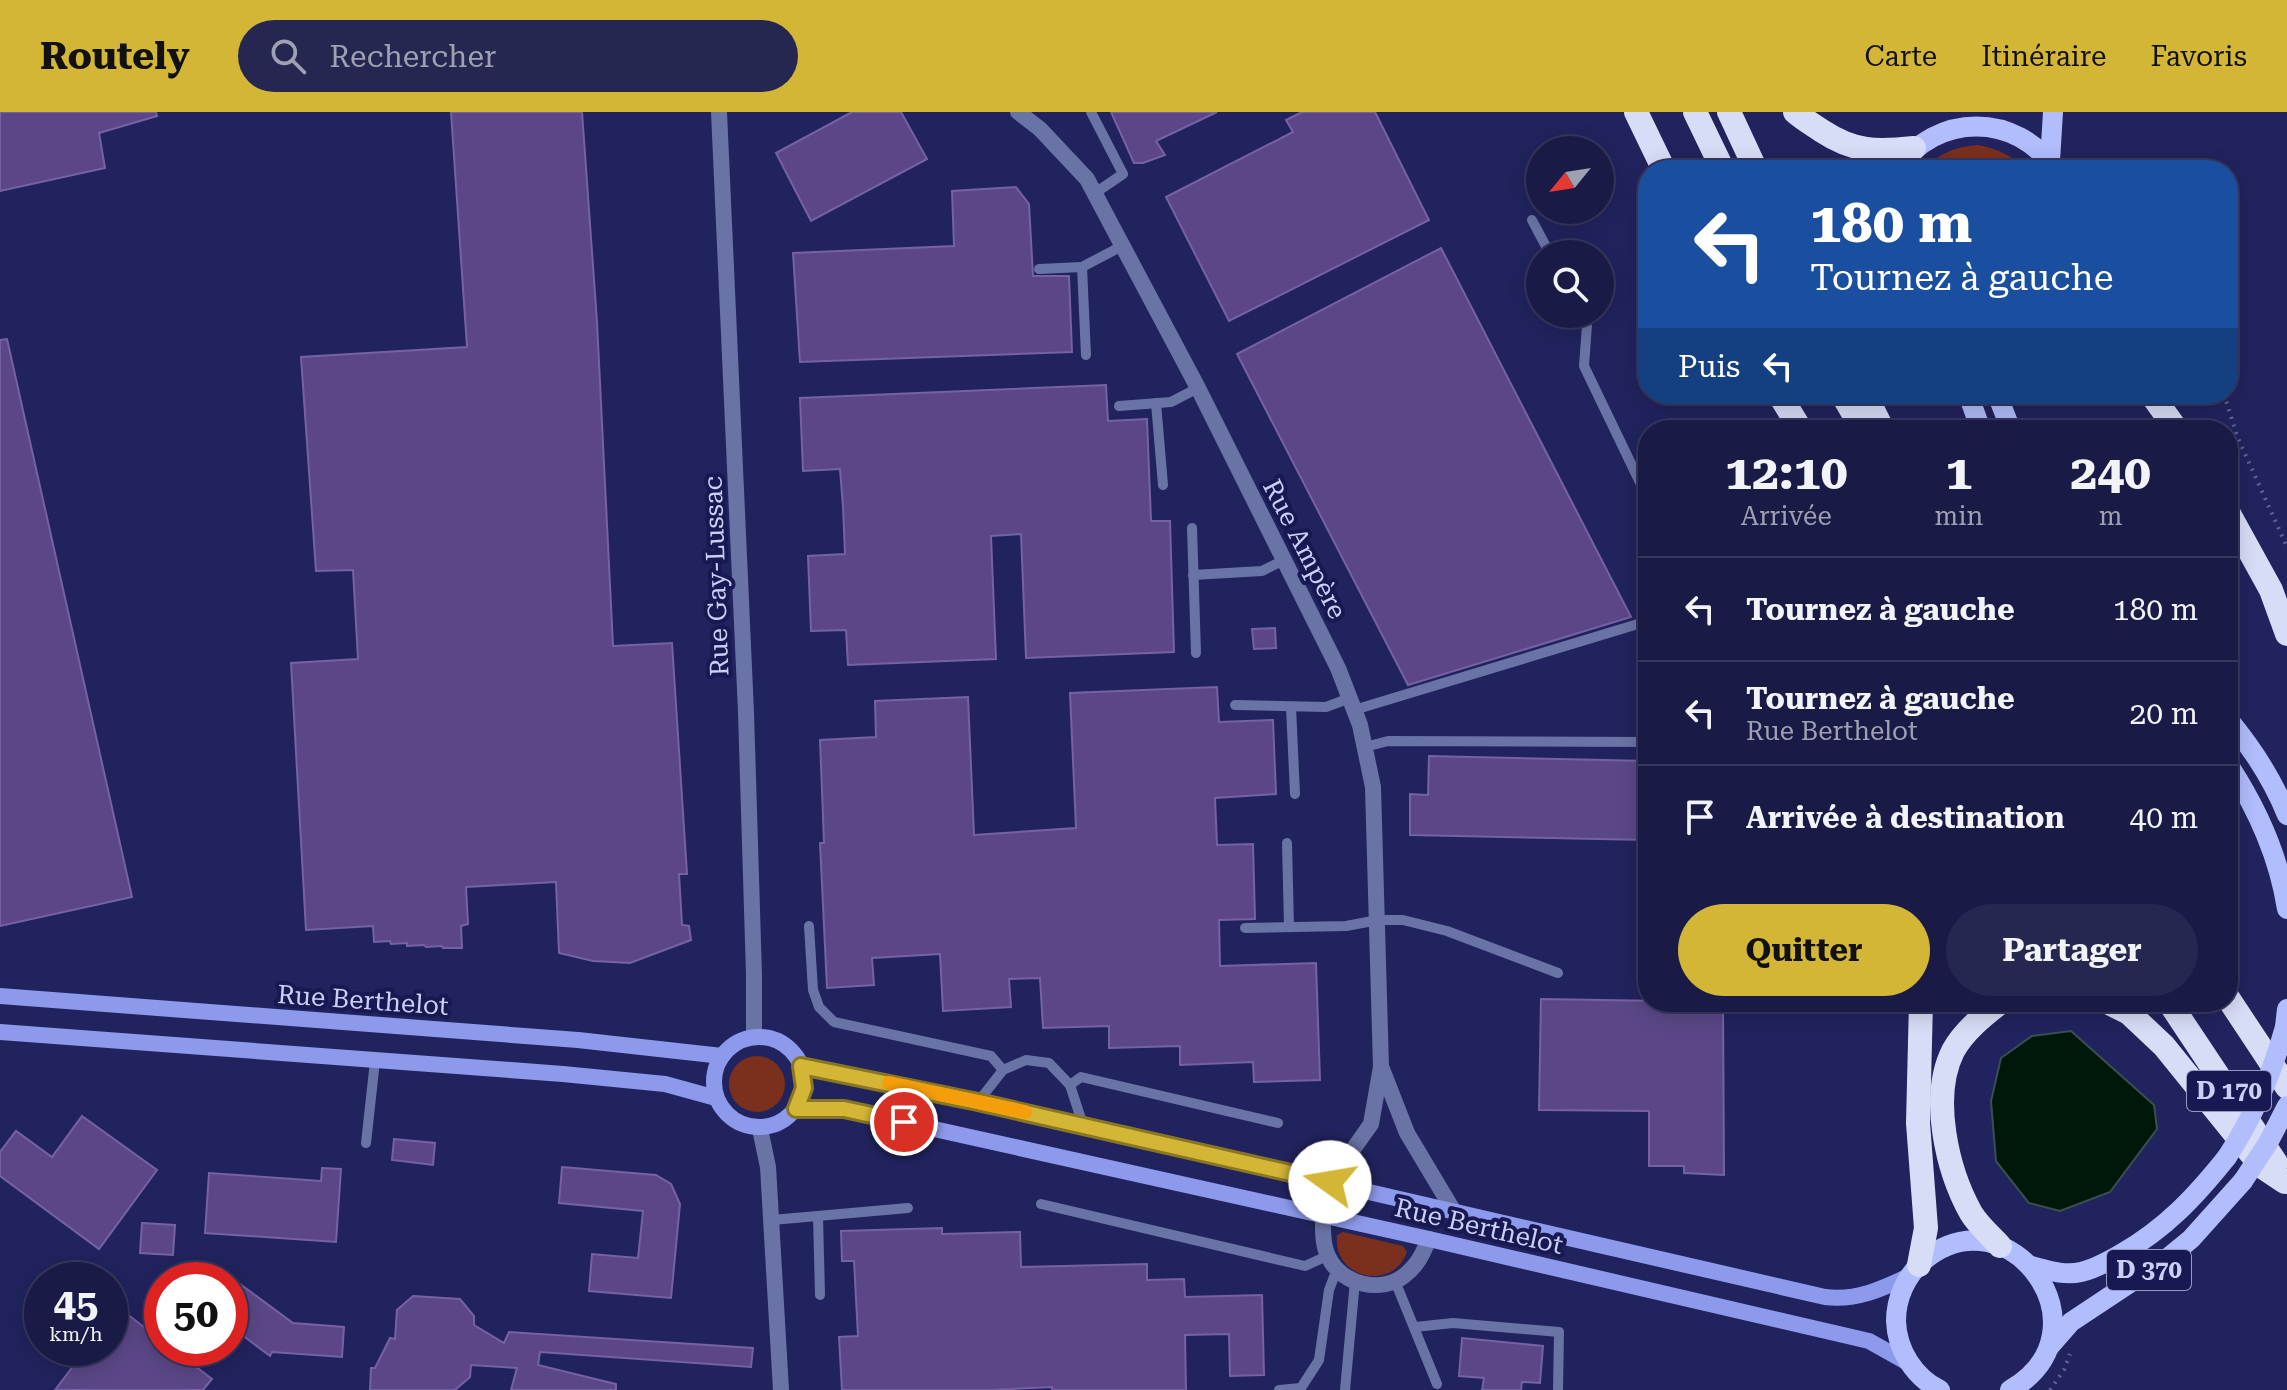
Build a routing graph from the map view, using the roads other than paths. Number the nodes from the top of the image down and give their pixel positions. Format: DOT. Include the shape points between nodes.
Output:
graph roads {
  1 [pos="719,112"];
  2 [pos="1018,112"];
  3 [pos="1091,112"];
  4 [pos="1636,112"];
  5 [pos="1695,112"];
  6 [pos="1729,112"];
  7 [pos="1795,112"];
  8 [pos="2053,112"];
  9 [pos="1985,117"];
  10 [pos="1914,148"];
  11 [pos="1659,160"];
  12 [pos="1718,160"];
  13 [pos="1751,160"];
  14 [pos="1905,160"];
  15 [pos="2048,160"];
  16 [pos="2052,160"];
  17 [pos="1095,193"];
  18 [pos="1124,245"];
  19 [pos="1082,267"];
  20 [pos="1039,269"];
  21 [pos="1587,328"];
  22 [pos="1086,355"];
  23 [pos="1198,388"];
  24 [pos="1156,403"];
  25 [pos="1119,406"];
  26 [pos="1638,478"];
  27 [pos="1163,485"];
  28 [pos="1192,528"];
  29 [pos="2238,530"];
  30 [pos="1284,560"];
  31 [pos="1193,575"];
  32 [pos="1638,624"];
  33 [pos="2287,634"];
  34 [pos="1196,653"];
  35 [pos="1352,704"];
  36 [pos="1235,705"];
  37 [pos="1291,707"];
  38 [pos="2238,733"];
  39 [pos="1638,742"];
  40 [pos="1365,747"];
  41 [pos="2238,779"];
  42 [pos="1295,794"];
  43 [pos="2287,815"];
  44 [pos="1287,843"];
  45 [pos="2287,909"];
  46 [pos="1378,920"];
  47 [pos="809,926"];
  48 [pos="1289,927"];
  49 [pos="1245,928"];
  50 [pos="1558,973"];
  51 [pos="0,996"];
  52 [pos="1921,1012"];
  53 [pos="1989,1012"];
  54 [pos="2127,1012"];
  55 [pos="2176,1012"];
  56 [pos="2237,1012"];
  57 [pos="2286,1018"];
  58 [pos="0,1032"];
  59 [pos="754,1037"];
  60 [pos="722,1056"];
  61 [pos="375,1061"];
  62 [pos="801,1066"];
  63 [pos="1381,1067"];
  64 [pos="1003,1070"];
  65 [pos="1070,1085"];
  66 [pos="2287,1087"];
  67 [pos="716,1098"];
  68 [pos="978,1102"];
  69 [pos="2287,1106"];
  70 [pos="796,1109"];
  71 [pos="1278,1123"];
  72 [pos="1083,1125"];
  73 [pos="760,1129"];
  74 [pos="366,1143"];
  75 [pos="1330,1182"];
  76 [pos="2286,1183"];
  77 [pos="1041,1204"];
  78 [pos="908,1208"];
  79 [pos="1453,1210"];
  80 [pos="1323,1215"];
  81 [pos="818,1216"];
  82 [pos="772,1220"];
  83 [pos="1429,1239"];
  84 [pos="2000,1246"];
  85 [pos="1332,1262"];
  86 [pos="2031,1266"];
  87 [pos="1914,1271"];
  88 [pos="1355,1281"];
  89 [pos="1395,1281"];
  90 [pos="820,1295"];
  91 [pos="1415,1327"];
  92 [pos="2048,1349"];
  93 [pos="1910,1364"];
  94 [pos="1437,1384"];
  95 [pos="1930,1387"];
  96 [pos="1301,1389"];
  97 [pos="781,1390"];
  98 [pos="1279,1390"];
  99 [pos="1345,1390"];
  100 [pos="1558,1390"];
  101 [pos="2010,1390"];
  1 -- 59 [label="street, Rue Gay-Lussac" via="746,712"];
  2 -- 17 [label="street, Rue Ampère" via="1040,129"];
  3 -- 17 [label="lane" via="1123,174"];
  4 -- 11 [label="highway"];
  5 -- 12 [label="highway"];
  6 -- 13 [label="highway"];
  7 -- 10 [label="highway" via="1850,146"];
  8 -- 16 [label="main road"];
  9 -- 10 [label="main road" via="1943,128"];
  9 -- 15 [label="main road" via="2023,135"];
  10 -- 14 [label="main road"];
  17 -- 18 [label="street, Rue Ampère"];
  18 -- 19 [label="lane"];
  18 -- 23 [label="street, Rue Ampère"];
  19 -- 20 [label="lane"];
  19 -- 22 [label="lane"];
  21 -- 26 [label="lane" via="1584,366"];
  23 -- 24 [label="lane" via="1171,402"];
  23 -- 30 [label="street, Rue Ampère"];
  24 -- 25 [label="lane"];
  24 -- 27 [label="lane"];
  28 -- 31 [label="lane"];
  29 -- 33 [label="highway" via="2271,590"];
  30 -- 31 [label="lane" via="1262,571"];
  30 -- 35 [label="street, Rue Ampère"];
  31 -- 34 [label="lane"];
  32 -- 35 [label="lane"];
  35 -- 37 [label="lane"];
  35 -- 40 [label="street, Rue Ampère"];
  36 -- 37 [label="lane"];
  37 -- 42 [label="lane"];
  38 -- 43 [label="main road"];
  39 -- 40 [label="lane" via="1388,741"];
  40 -- 46 [label="street, Rue Ampère" via="1373,787"];
  41 -- 45 [label="main road" via="2275,859"];
  44 -- 48 [label="lane"];
  46 -- 48 [label="lane"];
  46 -- 50 [label="lane" via="1447,931"];
  46 -- 63 [label="street, Rue Ampère"];
  47 -- 64 [label="lane" via="813,990 819,1007 834,1022 991,1056"];
  48 -- 49 [label="lane"];
  51 -- 60 [label="main road, Rue Berthelot" via="578,1040"];
  52 -- 87 [label="highway" via="1918,1123 1926,1228"];
  53 -- 84 [label="highway" via="1952,1052 1943,1088 1945,1141 1972,1215"];
  54 -- 76 [label="highway" via="2164,1046 2261,1166"];
  55 -- 76 [label="highway, D 170"];
  56 -- 66 [label="highway, D 170"];
  57 -- 86 [label="main road, D 370, bridge" via="2266,1087 2245,1129 2173,1219 2142,1242 2082,1272"];
  58 -- 61 [label="main road"];
  59 -- 60 [label="main road"];
  59 -- 62 [label="main road" via="787,1047"];
  60 -- 67 [label="main road" via="714,1073"];
  61 -- 67 [label="main road" via="665,1084"];
  61 -- 74 [label="lane"];
  62 -- 68 [label="main road, Rue Berthelot"];
  62 -- 70 [label="main road" via="804,1088"];
  63 -- 75 [label="street, Rue Ampère" via="1371,1124"];
  63 -- 79 [label="street, Rue Ampère" via="1407,1133"];
  64 -- 65 [label="lane" via="1026,1060 1049,1063"];
  64 -- 68 [label="lane"];
  65 -- 71 [label="lane" via="1081,1077"];
  65 -- 72 [label="lane"];
  67 -- 73 [label="main road" via="730,1118"];
  68 -- 72 [label="main road, Rue Berthelot"];
  69 -- 92 [label="main road, D 370, bridge" via="2243,1181 2191,1239 2071,1322"];
  70 -- 73 [label="main road"];
  70 -- 80 [label="main road, Rue Berthelot" via="844,1109"];
  72 -- 75 [label="main road, Rue Berthelot"];
  73 -- 82 [label="street"];
  75 -- 79 [label="main road, Rue Berthelot"];
  77 -- 85 [label="lane" via="1305,1266"];
  78 -- 81 [label="lane"];
  79 -- 87 [label="main road, Rue Berthelot" via="1825,1297 1851,1298 1882,1289"];
  80 -- 83 [label="main road, Rue Berthelot"];
  80 -- 85 [label="street"];
  81 -- 82 [label="lane"];
  81 -- 90 [label="lane"];
  82 -- 97 [label="street"];
  83 -- 89 [label="street" via="1420,1259"];
  83 -- 93 [label="main road, Rue Berthelot" via="1869,1341"];
  84 -- 86 [label="main road"];
  84 -- 87 [label="main road" via="1951,1245"];
  85 -- 88 [label="street"];
  85 -- 96 [label="lane" via="1319,1360"];
  86 -- 92 [label="main road" via="2051,1305"];
  87 -- 93 [label="main road" via="1899,1297 1896,1320"];
  88 -- 89 [label="street"];
  88 -- 99 [label="lane"];
  89 -- 91 [label="lane"];
  91 -- 94 [label="lane"];
  91 -- 100 [label="lane" via="1453,1323 1559,1332"];
  92 -- 101 [label="main road" via="2032,1373"];
  93 -- 95 [label="main road"];
  96 -- 98 [label="lane"];
}
